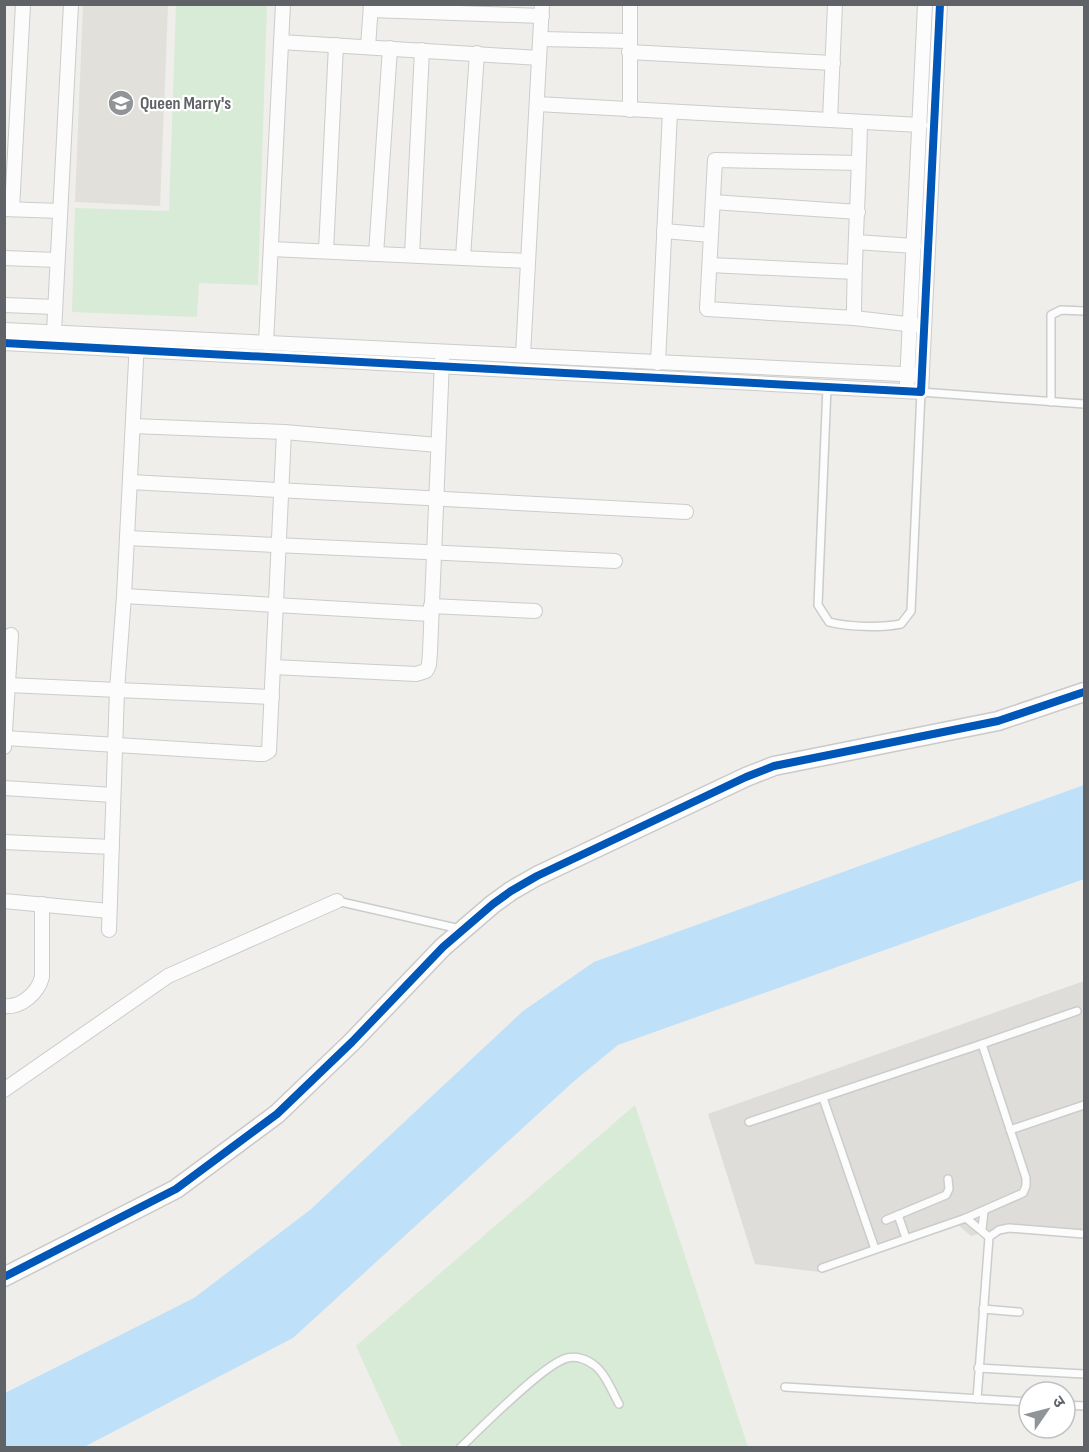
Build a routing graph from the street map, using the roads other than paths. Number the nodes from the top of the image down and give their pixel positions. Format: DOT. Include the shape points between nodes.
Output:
graph roads {
  1 [pos="23,4"];
  2 [pos="70,4"];
  3 [pos="283,4"];
  4 [pos="630,4"];
  5 [pos="835,4"];
  6 [pos="925,4"];
  7 [pos="940,4"];
  8 [pos="371,7"];
  9 [pos="542,10"];
  10 [pos="541,39"];
  11 [pos="281,42"];
  12 [pos="336,45"];
  13 [pos="629,46"];
  14 [pos="368,47"];
  15 [pos="390,48"];
  16 [pos="422,50"];
  17 [pos="477,53"];
  18 [pos="539,58"];
  19 [pos="833,63"];
  20 [pos="537,104"];
  21 [pos="630,110"];
  22 [pos="670,112"];
  23 [pos="830,120"];
  24 [pos="860,122"];
  25 [pos="920,125"];
  26 [pos="859,164"];
  27 [pos="713,202"];
  28 [pos="8,209"];
  29 [pos="60,211"];
  30 [pos="858,213"];
  31 [pos="664,231"];
  32 [pos="711,235"];
  33 [pos="856,242"];
  34 [pos="914,246"];
  35 [pos="271,249"];
  36 [pos="326,252"];
  37 [pos="376,254"];
  38 [pos="411,255"];
  39 [pos="463,257"];
  40 [pos="4,258"];
  41 [pos="57,260"];
  42 [pos="528,261"];
  43 [pos="710,265"];
  44 [pos="854,273"];
  45 [pos="4,305"];
  46 [pos="55,307"];
  47 [pos="1084,311"];
  48 [pos="854,318"];
  49 [pos="909,325"];
  50 [pos="924,326"];
  51 [pos="4,330"];
  52 [pos="54,332"];
  53 [pos="4,343"];
  54 [pos="266,343"];
  55 [pos="137,344"];
  56 [pos="442,352"];
  57 [pos="523,355"];
  58 [pos="658,363"];
  59 [pos="441,366"];
  60 [pos="908,375"];
  61 [pos="922,375"];
  62 [pos="827,387"];
  63 [pos="907,391"];
  64 [pos="921,392"];
  65 [pos="1051,402"];
  66 [pos="1084,404"];
  67 [pos="133,426"];
  68 [pos="284,432"];
  69 [pos="438,445"];
  70 [pos="130,482"];
  71 [pos="282,490"];
  72 [pos="436,498"];
  73 [pos="686,512"];
  74 [pos="127,538"];
  75 [pos="279,545"];
  76 [pos="433,552"];
  77 [pos="615,561"];
  78 [pos="124,596"];
  79 [pos="276,605"];
  80 [pos="430,610"];
  81 [pos="535,611"];
  82 [pos="11,635"];
  83 [pos="273,667"];
  84 [pos="8,685"];
  85 [pos="117,690"];
  86 [pos="1084,692"];
  87 [pos="272,697"];
  88 [pos="5,738"];
  89 [pos="115,745"];
  90 [pos="4,747"];
  91 [pos="4,788"];
  92 [pos="113,795"];
  93 [pos="4,842"];
  94 [pos="111,847"];
  95 [pos="4,901"];
  96 [pos="337,901"];
  97 [pos="42,904"];
  98 [pos="110,911"];
  99 [pos="464,929"];
  100 [pos="109,930"];
  101 [pos="4,1006"];
  102 [pos="1077,1011"];
  103 [pos="982,1044"];
  104 [pos="4,1090"];
  105 [pos="823,1098"];
  106 [pos="1084,1105"];
  107 [pos="749,1122"];
  108 [pos="1010,1130"];
  109 [pos="948,1179"];
  110 [pos="984,1211"];
  111 [pos="898,1215"];
  112 [pos="966,1218"];
  113 [pos="886,1220"];
  114 [pos="982,1229"];
  115 [pos="1084,1234"];
  116 [pos="989,1237"];
  117 [pos="906,1238"];
  118 [pos="875,1249"];
  119 [pos="822,1268"];
  120 [pos="4,1277"];
  121 [pos="983,1309"];
  122 [pos="1019,1312"];
  123 [pos="978,1368"];
  124 [pos="1084,1374"];
  125 [pos="784,1387"];
  126 [pos="977,1399"];
  127 [pos="1017,1401"];
  128 [pos="620,1404"];
  129 [pos="460,1448"];
  1 -- 28 [label="street"];
  2 -- 29 [label="street"];
  3 -- 11 [label="street"];
  4 -- 13 [label="street"];
  5 -- 19 [label="street"];
  6 -- 25 [label="street"];
  7 -- 50 [label="street"];
  8 -- 9 [label="street"];
  8 -- 14 [label="street"];
  9 -- 10 [label="street"];
  10 -- 13 [label="street"];
  10 -- 18 [label="street"];
  11 -- 12 [label="street"];
  11 -- 35 [label="street"];
  12 -- 14 [label="street"];
  12 -- 36 [label="street"];
  13 -- 19 [label="street"];
  13 -- 21 [label="street"];
  14 -- 15 [label="street"];
  15 -- 16 [label="street"];
  15 -- 37 [label="street"];
  16 -- 17 [label="street"];
  16 -- 38 [label="street"];
  17 -- 18 [label="street"];
  17 -- 39 [label="street"];
  18 -- 20 [label="street"];
  19 -- 23 [label="street"];
  20 -- 21 [label="street"];
  20 -- 42 [label="street"];
  21 -- 22 [label="street"];
  22 -- 23 [label="street"];
  22 -- 31 [label="street"];
  23 -- 24 [label="street"];
  24 -- 25 [label="street"];
  24 -- 26 [label="street"];
  25 -- 34 [label="street"];
  26 -- 27 [label="street" via="715,160"];
  26 -- 30 [label="street"];
  27 -- 30 [label="street"];
  27 -- 32 [label="street"];
  28 -- 29 [label="street"];
  29 -- 41 [label="street"];
  30 -- 33 [label="street"];
  31 -- 32 [label="street"];
  31 -- 58 [label="street"];
  32 -- 43 [label="street"];
  33 -- 34 [label="street"];
  33 -- 44 [label="street"];
  34 -- 49 [label="street"];
  35 -- 36 [label="street"];
  35 -- 54 [label="street"];
  36 -- 37 [label="street"];
  37 -- 38 [label="street"];
  38 -- 39 [label="street"];
  39 -- 42 [label="street"];
  40 -- 41 [label="street"];
  41 -- 46 [label="street"];
  42 -- 57 [label="street"];
  43 -- 44 [label="street"];
  43 -- 48 [label="street" via="707,309"];
  44 -- 48 [label="street"];
  45 -- 46 [label="street"];
  46 -- 52 [label="street"];
  47 -- 65 [label="lane" via="1061,310 1051,315"];
  48 -- 49 [label="street"];
  49 -- 50 [label="street"];
  49 -- 60 [label="street"];
  50 -- 61 [label="street"];
  51 -- 52 [label="street"];
  52 -- 55 [label="street"];
  53 -- 55 [label="street"];
  54 -- 55 [label="street"];
  54 -- 56 [label="street"];
  55 -- 59 [label="street"];
  55 -- 67 [label="street"];
  56 -- 57 [label="street"];
  56 -- 59 [label="street"];
  57 -- 58 [label="street"];
  58 -- 60 [label="street"];
  59 -- 62 [label="street"];
  59 -- 69 [label="street"];
  60 -- 61 [label="street"];
  60 -- 63 [label="street"];
  61 -- 64 [label="street"];
  62 -- 63 [label="street"];
  62 -- 64 [label="lane" via="818,605 829,621 838,624 892,626 900,624 911,611"];
  63 -- 64 [label="street"];
  64 -- 65 [label="lane"];
  65 -- 66 [label="lane"];
  67 -- 68 [label="street"];
  67 -- 70 [label="street"];
  68 -- 69 [label="street"];
  68 -- 71 [label="street"];
  69 -- 72 [label="street"];
  70 -- 71 [label="street"];
  70 -- 74 [label="street"];
  71 -- 72 [label="street"];
  71 -- 75 [label="street"];
  72 -- 73 [label="street"];
  72 -- 76 [label="street"];
  74 -- 75 [label="street"];
  74 -- 78 [label="street"];
  75 -- 76 [label="street"];
  75 -- 79 [label="street"];
  76 -- 77 [label="street"];
  76 -- 80 [label="street"];
  78 -- 79 [label="street"];
  78 -- 85 [label="street"];
  79 -- 80 [label="street"];
  79 -- 83 [label="street"];
  80 -- 81 [label="street"];
  80 -- 83 [label="street" via="429,665 422,674"];
  82 -- 84 [label="street"];
  83 -- 87 [label="street"];
  84 -- 85 [label="street"];
  84 -- 88 [label="street"];
  85 -- 87 [label="street"];
  85 -- 89 [label="street"];
  86 -- 99 [label="street" via="998,721 774,766 537,876 493,904"];
  87 -- 89 [label="street" via="270,746 264,754"];
  88 -- 89 [label="street"];
  88 -- 90 [label="street"];
  89 -- 92 [label="street"];
  91 -- 92 [label="street"];
  92 -- 94 [label="street"];
  93 -- 94 [label="street"];
  94 -- 98 [label="street"];
  95 -- 97 [label="street"];
  96 -- 99 [label="lane"];
  96 -- 104 [label="street" via="168,976"];
  97 -- 98 [label="street"];
  97 -- 101 [label="street" via="42,978 20,1004"];
  98 -- 100 [label="street"];
  99 -- 120 [label="street" via="277,1114 176,1189"];
  102 -- 103 [label="lane"];
  103 -- 105 [label="lane"];
  103 -- 108 [label="lane"];
  105 -- 107 [label="lane"];
  105 -- 118 [label="lane"];
  106 -- 108 [label="lane"];
  108 -- 110 [label="lane" via="1026,1186 1023,1193"];
  109 -- 111 [label="lane" via="946,1195"];
  110 -- 112 [label="lane"];
  110 -- 114 [label="lane"];
  111 -- 113 [label="lane"];
  111 -- 117 [label="lane"];
  112 -- 114 [label="lane"];
  112 -- 117 [label="lane"];
  114 -- 116 [label="lane"];
  115 -- 116 [label="lane" via="1009,1228"];
  116 -- 121 [label="lane"];
  117 -- 118 [label="lane"];
  118 -- 119 [label="lane"];
  121 -- 122 [label="lane"];
  121 -- 123 [label="lane"];
  123 -- 124 [label="lane"];
  123 -- 126 [label="lane"];
  125 -- 126 [label="lane"];
  126 -- 127 [label="lane"];
  128 -- 129 [label="lane" via="594,1364 567,1358 532,1382"];
}
